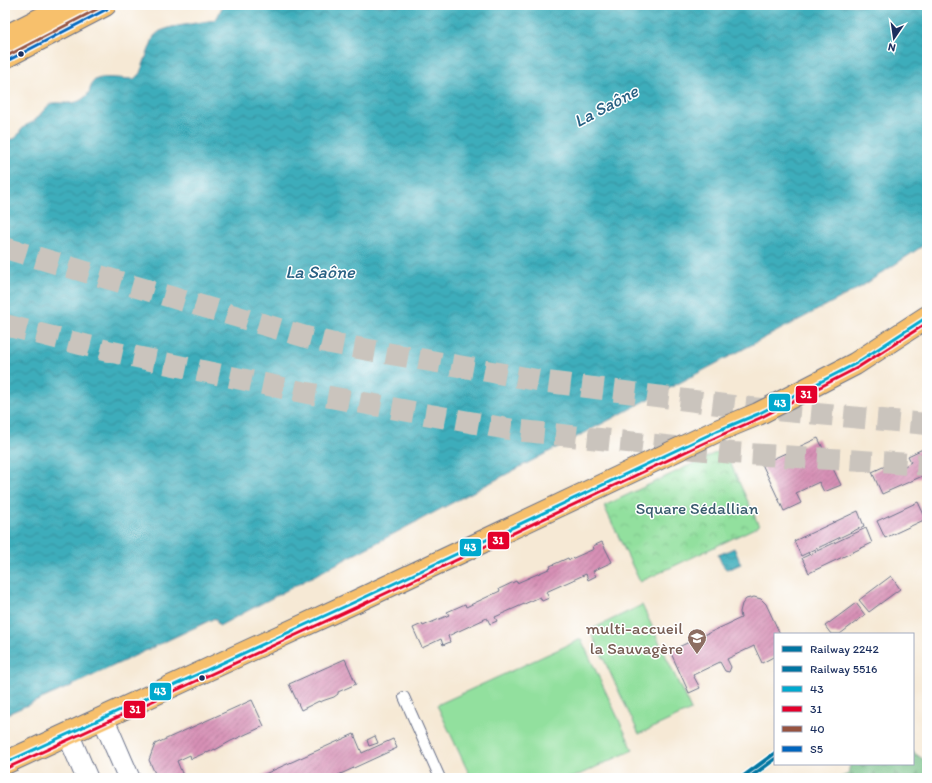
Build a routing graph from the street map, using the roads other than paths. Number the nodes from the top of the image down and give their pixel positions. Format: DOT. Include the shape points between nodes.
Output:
graph roads {
  1 [pos="68,5"];
  2 [pos="105,5"];
  3 [pos="5,37"];
  4 [pos="5,57"];
  5 [pos="927,317"];
  6 [pos="404,698"];
  7 [pos="103,718"];
  8 [pos="68,734"];
  9 [pos="5,763"];
  10 [pos="87,778"];
  11 [pos="129,778"];
  12 [pos="440,778"];
  1 -- 3 [label="main road"];
  2 -- 4 [label="main road"];
  5 -- 7 [label="main road" via="855,364 758,414"];
  6 -- 12 [label="lane"];
  7 -- 8 [label="main road"];
  7 -- 11 [label="street"];
  8 -- 9 [label="main road"];
  8 -- 10 [label="street"];
}
